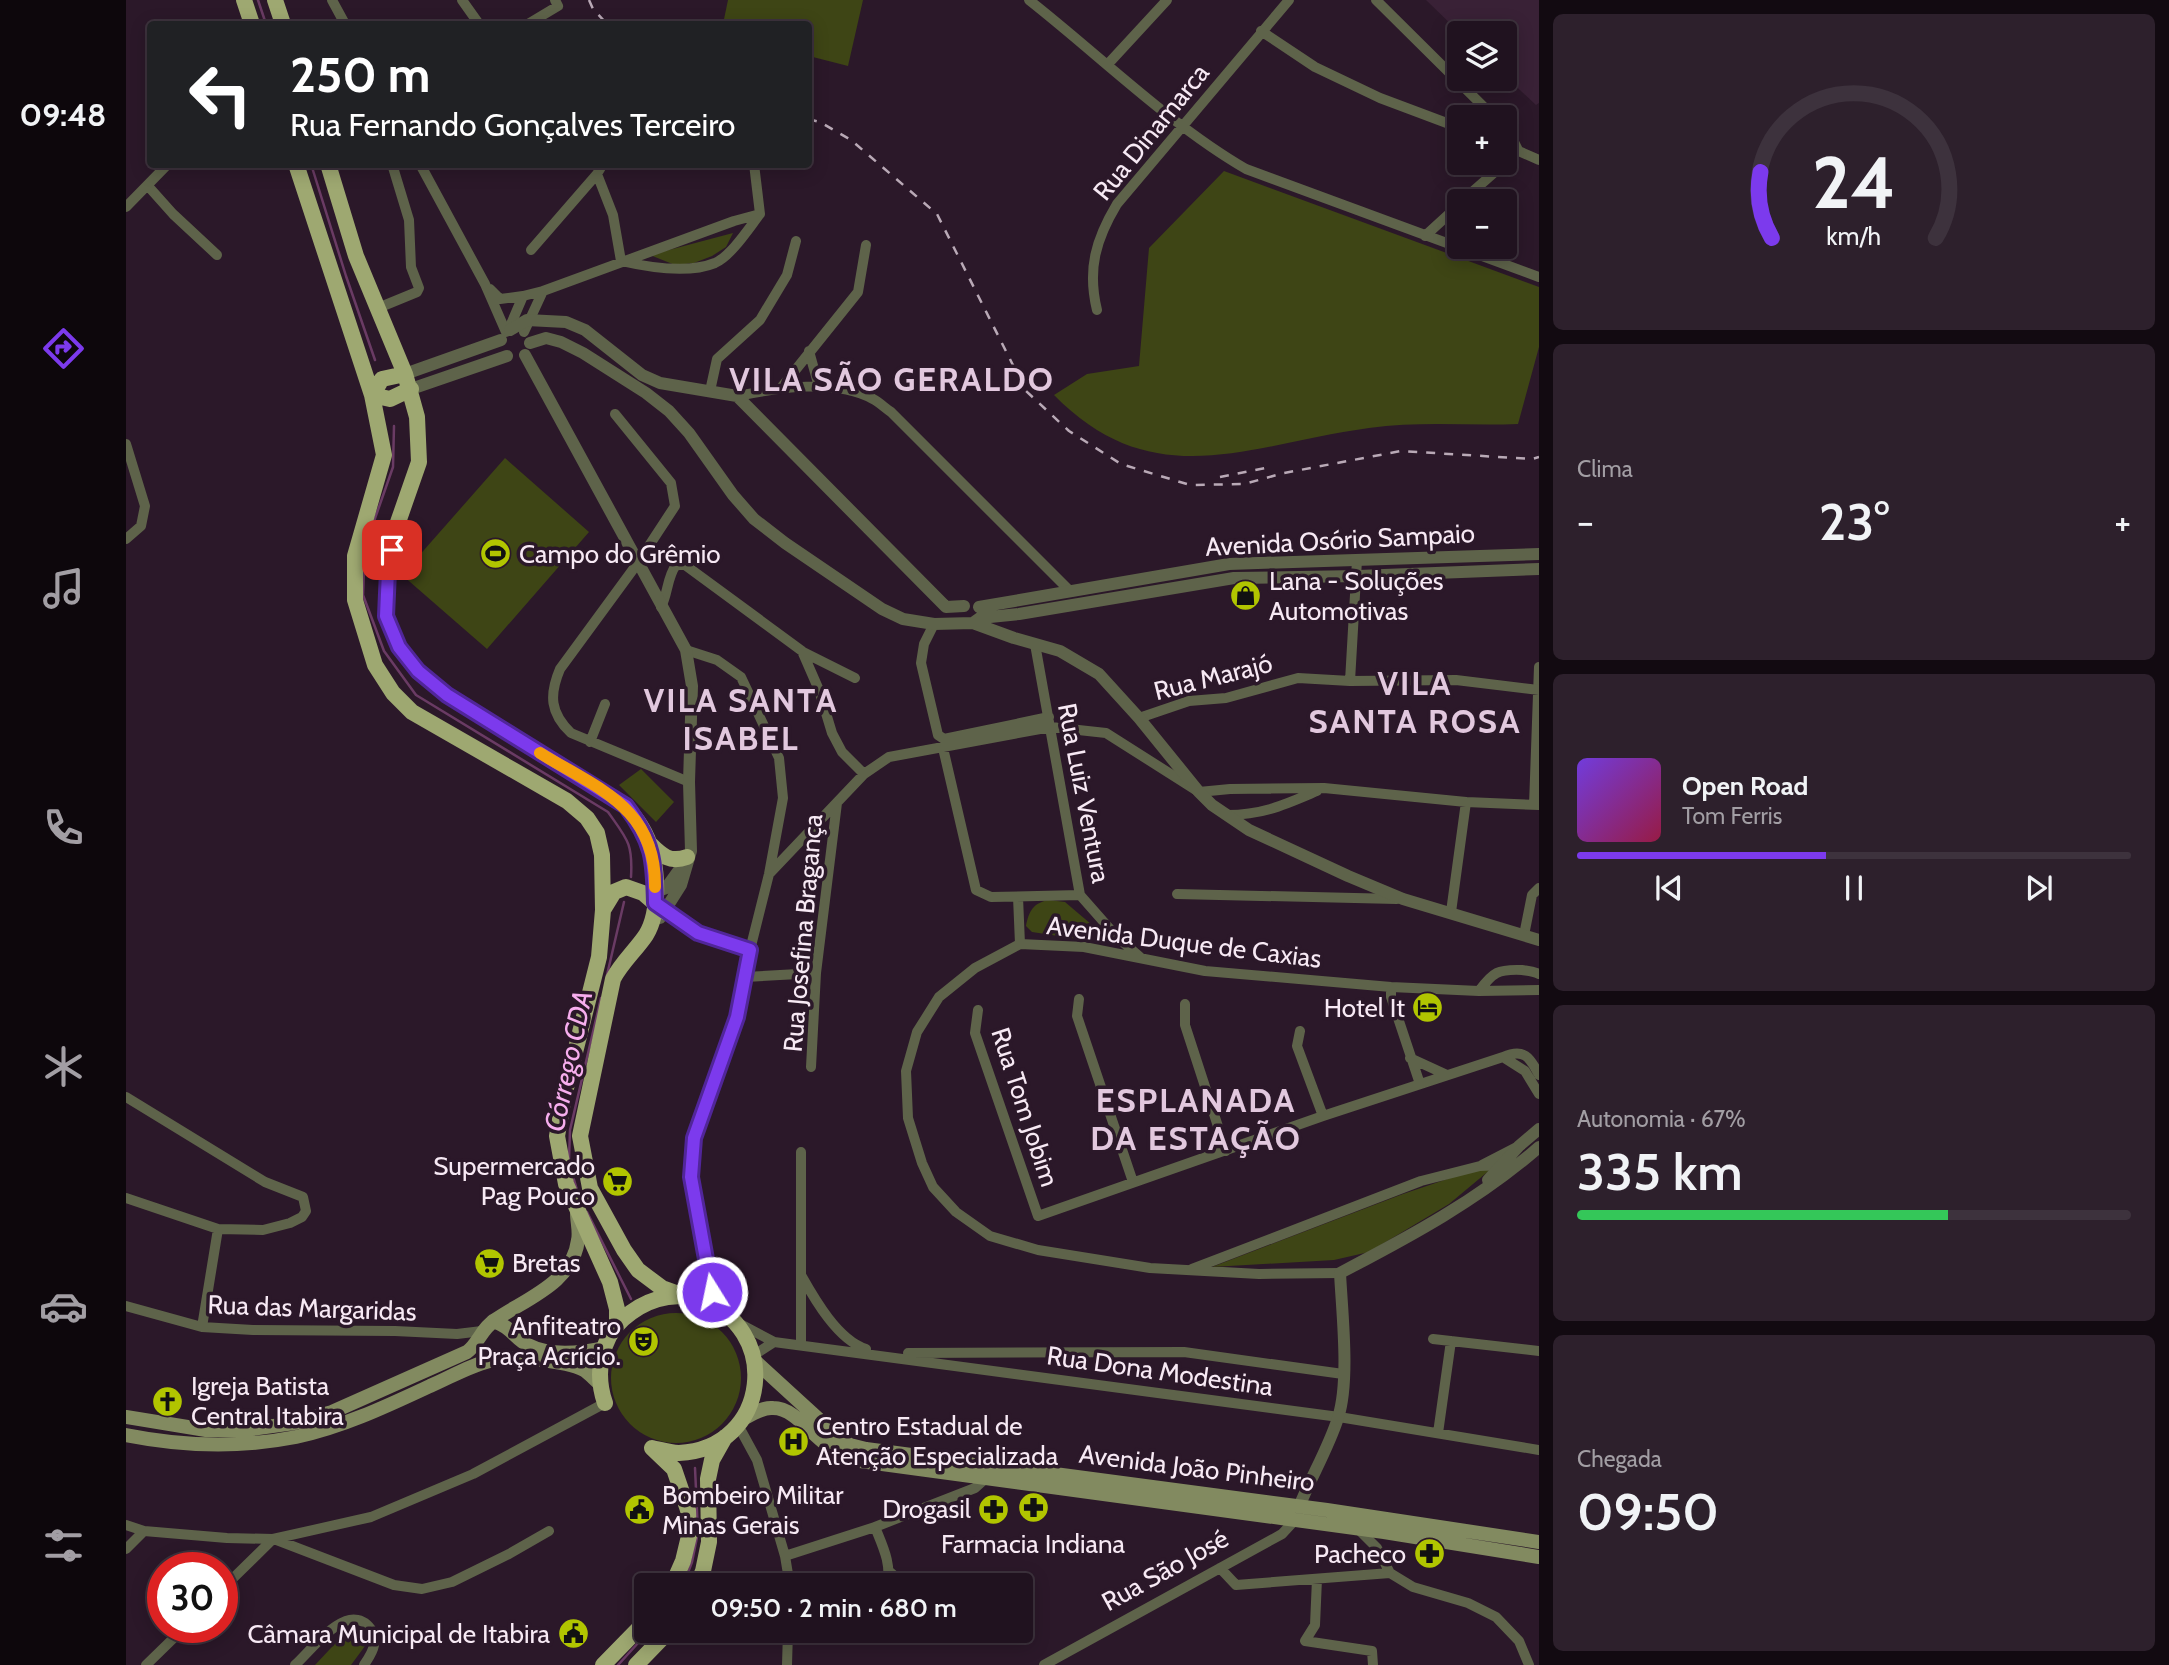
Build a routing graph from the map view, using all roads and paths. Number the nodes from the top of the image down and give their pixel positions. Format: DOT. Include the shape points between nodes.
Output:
graph roads {
  1 [pos="244,0"];
  2 [pos="275,0"];
  3 [pos="332,0"];
  4 [pos="462,0"];
  5 [pos="1167,0"];
  6 [pos="1289,0"];
  7 [pos="1376,0"];
  8 [pos="1032,1"];
  9 [pos="556,3"];
  10 [pos="251,21"];
  11 [pos="282,21"];
  12 [pos="343,21"];
  13 [pos="477,21"];
  14 [pos="532,21"];
  15 [pos="1261,31"];
  16 [pos="1108,64"];
  17 [pos="1482,105"];
  18 [pos="1447,123"];
  19 [pos="1183,125"];
  20 [pos="1518,150"];
  21 [pos="1539,160"];
  22 [pos="164,168"];
  23 [pos="297,168"];
  24 [pos="329,168"];
  25 [pos="393,168"];
  26 [pos="422,168"];
  27 [pos="601,168"];
  28 [pos="754,168"];
  29 [pos="597,174"];
  30 [pos="1492,175"];
  31 [pos="148,186"];
  32 [pos="1476,189"];
  33 [pos="126,207"];
  34 [pos="760,214"];
  35 [pos="1447,216"];
  36 [pos="734,221"];
  37 [pos="1425,236"];
  38 [pos="796,241"];
  39 [pos="737,243"];
  40 [pos="866,245"];
  41 [pos="531,250"];
  42 [pos="217,254"];
  43 [pos="621,261"];
  44 [pos="1539,277"];
  45 [pos="485,284"];
  46 [pos="543,291"];
  47 [pos="523,296"];
  48 [pos="500,299"];
  49 [pos="378,308"];
  50 [pos="1097,310"];
  51 [pos="515,314"];
  52 [pos="516,335"];
  53 [pos="809,351"];
  54 [pos="408,381"];
  55 [pos="819,387"];
  56 [pos="781,388"];
  57 [pos="710,391"];
  58 [pos="372,395"];
  59 [pos="737,396"];
  60 [pos="615,414"];
  61 [pos="126,444"];
  62 [pos="126,539"];
  63 [pos="1539,554"];
  64 [pos="1357,560"];
  65 [pos="637,564"];
  66 [pos="1539,569"];
  67 [pos="1358,576"];
  68 [pos="1070,590"];
  69 [pos="661,607"];
  70 [pos="946,607"];
  71 [pos="1019,614"];
  72 [pos="976,618"];
  73 [pos="934,624"];
  74 [pos="1014,638"];
  75 [pos="1035,644"];
  76 [pos="686,650"];
  77 [pos="802,651"];
  78 [pos="1539,667"];
  79 [pos="855,678"];
  80 [pos="1350,681"];
  81 [pos="1538,690"];
  82 [pos="605,704"];
  83 [pos="1139,718"];
  84 [pos="1050,722"];
  85 [pos="590,742"];
  86 [pos="943,748"];
  87 [pos="864,774"];
  88 [pos="688,782"];
  89 [pos="1324,788"];
  90 [pos="1278,789"];
  91 [pos="1218,790"];
  92 [pos="1199,792"];
  93 [pos="837,803"];
  94 [pos="1466,803"];
  95 [pos="1212,805"];
  96 [pos="1537,805"];
  97 [pos="1277,809"];
  98 [pos="1251,814"];
  99 [pos="1227,815"];
  100 [pos="1249,830"];
  101 [pos="650,844"];
  102 [pos="689,854"];
  103 [pos="769,874"];
  104 [pos="1539,888"];
  105 [pos="1177,894"];
  106 [pos="1080,895"];
  107 [pos="1018,897"];
  108 [pos="1403,899"];
  109 [pos="655,900"];
  110 [pos="603,910"];
  111 [pos="1451,912"];
  112 [pos="1524,935"];
  113 [pos="1117,937"];
  114 [pos="1539,940"];
  115 [pos="1020,944"];
  116 [pos="750,950"];
  117 [pos="1104,951"];
  118 [pos="1140,957"];
  119 [pos="816,973"];
  120 [pos="1539,974"];
  121 [pos="745,977"];
  122 [pos="1391,987"];
  123 [pos="1539,990"];
  124 [pos="1479,991"];
  125 [pos="1079,999"];
  126 [pos="1185,1004"];
  127 [pos="978,1010"];
  128 [pos="1300,1031"];
  129 [pos="1503,1057"];
  130 [pos="1410,1058"];
  131 [pos="811,1067"];
  132 [pos="1539,1075"];
  133 [pos="1447,1076"];
  134 [pos="1420,1084"];
  135 [pos="1539,1094"];
  136 [pos="126,1097"];
  137 [pos="1323,1116"];
  138 [pos="1539,1129"];
  139 [pos="1519,1146"];
  140 [pos="1539,1147"];
  141 [pos="1226,1151"];
  142 [pos="801,1152"];
  143 [pos="1480,1166"];
  144 [pos="1507,1168"];
  145 [pos="1133,1182"];
  146 [pos="126,1198"];
  147 [pos="577,1213"];
  148 [pos="218,1229"];
  149 [pos="1186,1271"];
  150 [pos="1340,1273"];
  151 [pos="801,1275"];
  152 [pos="688,1297"];
  153 [pos="713,1304"];
  154 [pos="126,1306"];
  155 [pos="493,1321"];
  156 [pos="736,1322"];
  157 [pos="617,1324"];
  158 [pos="202,1327"];
  159 [pos="479,1339"];
  160 [pos="1433,1339"];
  161 [pos="1451,1341"];
  162 [pos="774,1342"];
  163 [pos="801,1345"];
  164 [pos="604,1348"];
  165 [pos="1539,1351"];
  166 [pos="1034,1353"];
  167 [pos="882,1354"];
  168 [pos="755,1358"];
  169 [pos="495,1359"];
  170 [pos="1343,1374"];
  171 [pos="1026,1375"];
  172 [pos="600,1384"];
  173 [pos="605,1403"];
  174 [pos="1339,1417"];
  175 [pos="126,1418"];
  176 [pos="740,1422"];
  177 [pos="1438,1433"];
  178 [pos="126,1435"];
  179 [pos="259,1435"];
  180 [pos="725,1437"];
  181 [pos="1539,1450"];
  182 [pos="949,1473"];
  183 [pos="985,1479"];
  184 [pos="963,1492"];
  185 [pos="1296,1514"];
  186 [pos="126,1525"];
  187 [pos="875,1527"];
  188 [pos="1358,1529"];
  189 [pos="144,1531"];
  190 [pos="549,1531"];
  191 [pos="1384,1532"];
  192 [pos="273,1539"];
  193 [pos="1539,1542"];
  194 [pos="1377,1548"];
  195 [pos="126,1549"];
  196 [pos="785,1556"];
  197 [pos="1539,1557"];
  198 [pos="1220,1568"];
  199 [pos="890,1572"];
  200 [pos="238,1573"];
  201 [pos="678,1573"];
  202 [pos="703,1573"];
  203 [pos="788,1573"];
  204 [pos="1390,1573"];
  205 [pos="1317,1579"];
  206 [pos="634,1633"];
  207 [pos="169,1643"];
  208 [pos="657,1643"];
  209 [pos="788,1643"];
  210 [pos="146,1665"];
  211 [pos="295,1665"];
  212 [pos="364,1665"];
  213 [pos="603,1665"];
  214 [pos="636,1665"];
  215 [pos="787,1665"];
  216 [pos="1044,1665"];
  217 [pos="1373,1665"];
  218 [pos="1529,1665"];
  1 -- 10 [label="main road"];
  2 -- 11 [label="main road"];
  3 -- 12 [label="street"];
  4 -- 13 [label="street"];
  5 -- 16 [label="street"];
  6 -- 15 [label="street, Rua Dinamarca"];
  7 -- 17 [label="street"];
  8 -- 16 [label="street"];
  9 -- 14 [label="street"];
  15 -- 18 [label="street" via="1315,67"];
  15 -- 19 [label="street, Rua Dinamarca"];
  16 -- 19 [label="street"];
  19 -- 37 [label="street" via="1246,169"];
  19 -- 50 [label="street, Rua Dinamarca" via="1117,204 1101,231 1092,289"];
  20 -- 21 [label="street"];
  22 -- 31 [label="street"];
  23 -- 58 [label="main road"];
  24 -- 49 [label="main road" via="356,256"];
  25 -- 49 [label="street" via="409,220 411,267 419,288"];
  26 -- 45 [label="street"];
  27 -- 29 [label="street"];
  28 -- 34 [label="street"];
  29 -- 41 [label="street"];
  29 -- 43 [label="street" via="612,215"];
  30 -- 32 [label="street"];
  31 -- 33 [label="street"];
  31 -- 42 [label="street"];
  34 -- 36 [label="street"];
  34 -- 39 [label="street"];
  35 -- 37 [label="street"];
  36 -- 39 [label="street"];
  36 -- 43 [label="street"];
  37 -- 44 [label="street"];
  38 -- 57 [label="street" via="787,275 760,320 717,359"];
  39 -- 43 [label="street" via="716,262 687,267"];
  40 -- 53 [label="street" via="858,292"];
  43 -- 46 [label="street"];
  45 -- 48 [label="street"];
  45 -- 52 [label="street"];
  46 -- 47 [label="street"];
  46 -- 52 [label="street"];
  47 -- 48 [label="street"];
  47 -- 51 [label="street"];
  48 -- 51 [label="street"];
  49 -- 54 [label="main road"];
  51 -- 52 [label="street"];
  51 -- 52 [label="street"];
  52 -- 54 [label="street"];
  52 -- 54 [label="street" via="502,349 507,356"];
  52 -- 57 [label="street" via="566,322 585,330 642,375 660,383"];
  52 -- 65 [label="street"];
  52 -- 73 [label="street, Avenida Osório Sampaio" via="561,342 646,393 682,426 754,519 882,609 903,619"];
  53 -- 55 [label="street"];
  53 -- 56 [label="street"];
  54 -- 58 [label="main road" via="390,399"];
  54 -- 101 [label="main road" via="418,417 419,462 396,528 387,582 386,616 399,647 418,671 447,695 626,806"];
  55 -- 56 [label="street"];
  55 -- 68 [label="street" via="848,391 882,405"];
  56 -- 59 [label="street"];
  57 -- 59 [label="street"];
  58 -- 110 [label="main road" via="384,455 355,556 355,600 375,665 412,712 567,801 587,818 597,832 603,855"];
  59 -- 70 [label="street"];
  60 -- 65 [label="street" via="671,483 675,506"];
  61 -- 62 [label="street" via="145,506 141,526"];
  63 -- 64 [label="street, Avenida Osório Sampaio"];
  64 -- 67 [label="street"];
  64 -- 68 [label="street, Avenida Osório Sampaio" via="1229,564"];
  65 -- 69 [label="street"];
  65 -- 85 [label="street" via="553,685 552,702 561,724"];
  66 -- 67 [label="street, Avenida Osório Sampaio"];
  67 -- 71 [label="street, Avenida Osório Sampaio" via="1234,578"];
  67 -- 80 [label="street"];
  68 -- 72 [label="street, Avenida Osório Sampaio"];
  69 -- 76 [label="street"];
  69 -- 77 [label="street" via="671,572 676,565 685,565"];
  70 -- 72 [label="street" via="964,606 961,615"];
  70 -- 73 [label="street"];
  71 -- 72 [label="street, Avenida Osório Sampaio"];
  71 -- 74 [label="street" via="1012,624"];
  72 -- 73 [label="street, Avenida Osório Sampaio"];
  72 -- 74 [label="street"];
  73 -- 84 [label="street" via="921,663 938,735 944,739"];
  74 -- 75 [label="street"];
  75 -- 83 [label="street" via="1060,650 1099,674"];
  75 -- 84 [label="street, Rua Luiz Ventura"];
  76 -- 88 [label="street" via="692,686"];
  76 -- 103 [label="street" via="717,660 741,677 779,758 783,798"];
  77 -- 79 [label="street"];
  77 -- 87 [label="street" via="832,733"];
  78 -- 81 [label="street"];
  80 -- 81 [label="street, Rua Marajó" via="1456,680"];
  80 -- 83 [label="street, Rua Marajó" via="1298,678 1226,698 1189,701"];
  81 -- 96 [label="street"];
  82 -- 85 [label="street"];
  83 -- 92 [label="street"];
  84 -- 86 [label="street"];
  84 -- 92 [label="street" via="1106,733"];
  84 -- 106 [label="street, Rua Luiz Ventura"];
  85 -- 88 [label="street"];
  86 -- 87 [label="street" via="889,757"];
  86 -- 107 [label="street" via="976,890 991,897"];
  87 -- 93 [label="street"];
  88 -- 102 [label="street"];
  89 -- 90 [label="street"];
  89 -- 94 [label="street"];
  89 -- 97 [label="street"];
  90 -- 91 [label="street"];
  90 -- 97 [label="street" via="1281,800"];
  91 -- 92 [label="street"];
  91 -- 95 [label="street"];
  92 -- 95 [label="street"];
  93 -- 103 [label="street"];
  93 -- 119 [label="street, Rua Josefina Bragança"];
  94 -- 96 [label="street"];
  94 -- 111 [label="street"];
  95 -- 99 [label="street"];
  97 -- 98 [label="street"];
  98 -- 99 [label="street"];
  98 -- 100 [label="street"];
  99 -- 100 [label="street"];
  100 -- 108 [label="street"];
  101 -- 102 [label="main road" via="666,859 678,860"];
  101 -- 109 [label="main road"];
  102 -- 109 [label="street"];
  102 -- 109 [label="street" via="681,885"];
  103 -- 116 [label="street"];
  104 -- 112 [label="street" via="1532,895"];
  105 -- 108 [label="street"];
  106 -- 107 [label="street"];
  106 -- 113 [label="street, Rua Luiz Ventura"];
  107 -- 115 [label="street"];
  108 -- 111 [label="street"];
  109 -- 110 [label="main road" via="626,887 614,892"];
  109 -- 116 [label="street" via="698,933"];
  109 -- 152 [label="main road" via="646,934 613,979 580,1136 590,1188 624,1250 638,1270 662,1288"];
  110 -- 147 [label="main road" via="599,957 557,1136 563,1175"];
  111 -- 112 [label="street"];
  112 -- 114 [label="street"];
  113 -- 117 [label="street"];
  113 -- 118 [label="street, Rua Luiz Ventura"];
  115 -- 117 [label="street, Avenida Duque de Caxias"];
  115 -- 149 [label="street, Avenida Duque de Caxias" via="975,968 939,997 917,1032 906,1071 908,1118 933,1187 956,1212 990,1236 1038,1250"];
  116 -- 121 [label="street"];
  117 -- 118 [label="street, Avenida Duque de Caxias"];
  118 -- 122 [label="street, Avenida Duque de Caxias" via="1205,971"];
  119 -- 121 [label="street"];
  119 -- 131 [label="street, Rua Josefina Bragança"];
  120 -- 124 [label="street" via="1501,969"];
  121 -- 153 [label="street" via="737,1017 694,1138 691,1177"];
  122 -- 124 [label="street, Avenida Duque de Caxias"];
  122 -- 130 [label="street"];
  123 -- 124 [label="street, Avenida Duque de Caxias"];
  125 -- 145 [label="street" via="1077,1016"];
  126 -- 141 [label="street" via="1185,1025"];
  127 -- 145 [label="street, Rua Tom Jobim" via="975,1032 1038,1216"];
  128 -- 137 [label="street" via="1297,1046"];
  129 -- 132 [label="street" via="1523,1054"];
  129 -- 133 [label="street"];
  129 -- 135 [label="street" via="1525,1071"];
  130 -- 133 [label="street"];
  130 -- 134 [label="street"];
  133 -- 134 [label="street"];
  134 -- 137 [label="street"];
  136 -- 148 [label="street" via="265,1182 303,1198 306,1211 290,1223 262,1230"];
  137 -- 141 [label="street"];
  138 -- 139 [label="street"];
  139 -- 143 [label="street, Avenida Duque de Caxias"];
  139 -- 144 [label="street"];
  140 -- 144 [label="street"];
  141 -- 145 [label="street"];
  142 -- 151 [label="street"];
  143 -- 144 [label="street, Avenida Duque de Caxias"];
  143 -- 149 [label="street, Avenida Duque de Caxias" via="1421,1181"];
  144 -- 150 [label="street" via="1436,1220"];
  146 -- 148 [label="street"];
  147 -- 155 [label="main road" via="579,1241 568,1266 550,1286"];
  147 -- 157 [label="main road" via="610,1282"];
  148 -- 158 [label="street"];
  149 -- 150 [label="street, Avenida Duque de Caxias"];
  150 -- 170 [label="street"];
  151 -- 163 [label="street"];
  151 -- 167 [label="street" via="823,1312 857,1346"];
  152 -- 153 [label="main road"];
  152 -- 157 [label="main road" via="661,1297 637,1307"];
  153 -- 156 [label="main road"];
  154 -- 158 [label="street, Rua das Margaridas"];
  155 -- 159 [label="main road"];
  155 -- 164 [label="main road" via="537,1348 573,1353"];
  156 -- 162 [label="street, Rua Dona Modestina"];
  156 -- 168 [label="main road"];
  157 -- 164 [label="main road"];
  158 -- 159 [label="street, Rua das Margaridas" via="457,1334"];
  159 -- 169 [label="main road"];
  159 -- 179 [label="main road" via="467,1352 332,1412"];
  160 -- 161 [label="street"];
  161 -- 165 [label="street"];
  161 -- 177 [label="street"];
  162 -- 163 [label="street, Rua Dona Modestina"];
  162 -- 168 [label="street"];
  163 -- 167 [label="street, Rua Dona Modestina"];
  164 -- 172 [label="main road"];
  166 -- 167 [label="street"];
  166 -- 170 [label="street" via="1184,1352"];
  166 -- 171 [label="street"];
  167 -- 171 [label="street, Rua Dona Modestina"];
  168 -- 176 [label="main road" via="752,1401"];
  168 -- 185 [label="main road, Avenida João Pinheiro" via="850,1445"];
  169 -- 172 [label="main road" via="573,1366"];
  169 -- 179 [label="main road" via="372,1413 296,1437"];
  170 -- 174 [label="street"];
  171 -- 174 [label="street, Rua Dona Modestina"];
  172 -- 173 [label="main road"];
  173 -- 192 [label="street" via="473,1474 371,1517"];
  174 -- 177 [label="street, Rua Dona Modestina"];
  174 -- 185 [label="street"];
  175 -- 179 [label="main road"];
  176 -- 180 [label="main road"];
  176 -- 182 [label="main road, Avenida João Pinheiro" via="760,1410 788,1411 841,1454 860,1461"];
  176 -- 196 [label="street" via="757,1460"];
  177 -- 181 [label="street, Rua Dona Modestina"];
  178 -- 179 [label="main road" via="165,1443"];
  180 -- 201 [label="main road" via="702,1449 677,1453 652,1448 674,1469 688,1510 689,1536"];
  180 -- 202 [label="main road" via="708,1479 709,1542"];
  182 -- 183 [label="main road, Avenida João Pinheiro"];
  182 -- 184 [label="street"];
  183 -- 184 [label="street"];
  183 -- 185 [label="main road, Avenida João Pinheiro"];
  184 -- 187 [label="street"];
  185 -- 188 [label="main road, Avenida João Pinheiro"];
  185 -- 193 [label="main road, Avenida João Pinheiro"];
  185 -- 198 [label="street, Rua São José" via="1282,1534"];
  186 -- 189 [label="street"];
  187 -- 196 [label="street"];
  187 -- 199 [label="street"];
  188 -- 191 [label="main road, Avenida João Pinheiro"];
  188 -- 194 [label="street"];
  189 -- 192 [label="street"];
  189 -- 195 [label="street"];
  190 -- 192 [label="street" via="452,1582 422,1589 394,1585"];
  191 -- 194 [label="main road"];
  191 -- 197 [label="main road, Avenida João Pinheiro"];
  192 -- 200 [label="street"];
  194 -- 204 [label="street"];
  196 -- 203 [label="street"];
  198 -- 205 [label="street" via="1236,1585"];
  198 -- 216 [label="street, Rua São José"];
  204 -- 205 [label="street"];
  204 -- 218 [label="street" via="1413,1587 1468,1603 1496,1617 1519,1641"];
  205 -- 217 [label="street" via="1315,1625 1306,1641 1371,1651"];
  206 -- 213 [label="main road"];
  207 -- 210 [label="street"];
  208 -- 214 [label="main road"];
  209 -- 215 [label="street"];
  211 -- 212 [label="street" via="334,1629 357,1619 373,1632 374,1644"];
}
